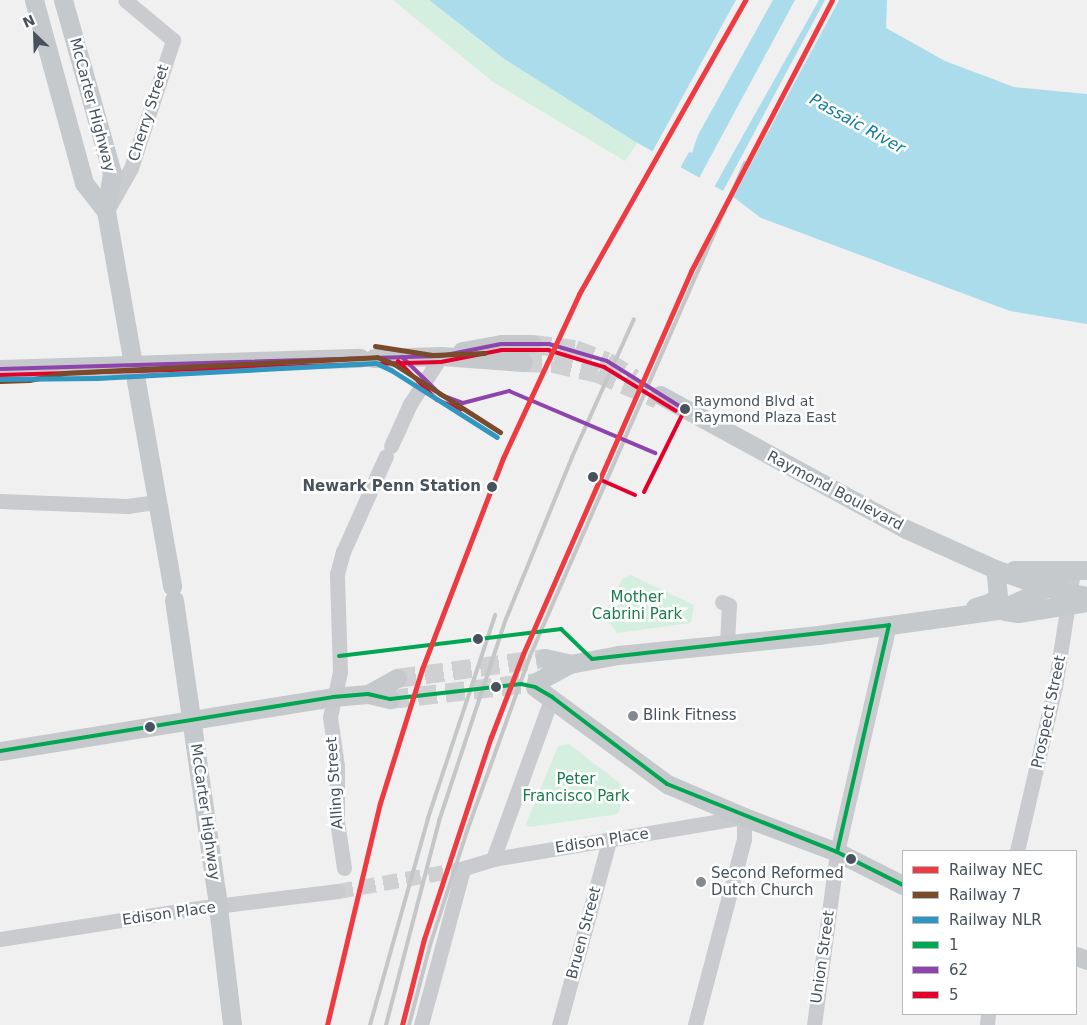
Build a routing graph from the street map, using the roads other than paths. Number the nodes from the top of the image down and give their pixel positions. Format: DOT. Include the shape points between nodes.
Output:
graph roads {
  1 [pos="34,0"];
  2 [pos="64,0"];
  3 [pos="129,1"];
  4 [pos="106,211"];
  5 [pos="532,344"];
  6 [pos="441,356"];
  7 [pos="523,362"];
  8 [pos="135,367"];
  9 [pos="0,369"];
  10 [pos="659,397"];
  11 [pos="0,501"];
  12 [pos="157,502"];
  13 [pos="995,569"];
  14 [pos="1076,571"];
  15 [pos="1047,588"];
  16 [pos="1079,599"];
  17 [pos="722,602"];
  18 [pos="999,610"];
  19 [pos="964,614"];
  20 [pos="890,625"];
  21 [pos="727,643"];
  22 [pos="545,658"];
  23 [pos="570,664"];
  24 [pos="397,678"];
  25 [pos="368,694"];
  26 [pos="333,697"];
  27 [pos="552,697"];
  28 [pos="390,699"];
  29 [pos="192,721"];
  30 [pos="0,751"];
  31 [pos="744,818"];
  32 [pos="609,841"];
  33 [pos="1017,850"];
  34 [pos="837,852"];
  35 [pos="493,859"];
  36 [pos="344,868"];
  37 [pos="902,884"];
  38 [pos="338,892"];
  39 [pos="218,907"];
  40 [pos="0,939"];
  41 [pos="232,1025"];
  42 [pos="421,1025"];
  43 [pos="559,1025"];
  44 [pos="695,1025"];
  45 [pos="814,1025"];
  1 -- 4 [label="main road, McCarter Highway" via="84,183"];
  2 -- 4 [label="main road, McCarter Highway" via="112,174"];
  3 -- 4 [label="street, Cherry Street" via="173,40 131,168"];
  4 -- 8 [label="main road, McCarter Highway"];
  5 -- 6 [label="main road" via="501,344"];
  6 -- 7 [label="main road"];
  6 -- 8 [label="main road"];
  6 -- 26 [label="street, Alling Street" via="410,404 343,552 337,574 340,672"];
  8 -- 9 [label="main road"];
  8 -- 12 [label="main road, McCarter Highway"];
  10 -- 13 [label="main road, Raymond Boulevard" via="906,529"];
  11 -- 12 [label="street" via="128,506"];
  12 -- 29 [label="main road, McCarter Highway"];
  13 -- 14 [label="main road, Raymond Boulevard"];
  13 -- 15 [label="main road, Raymond Boulevard"];
  13 -- 19 [label="main road" via="998,596"];
  14 -- 15 [label="main road"];
  14 -- 16 [label="street, Prospect Street"];
  15 -- 16 [label="main road, Raymond Boulevard"];
  15 -- 18 [label="main road"];
  16 -- 18 [label="main road" via="1018,613"];
  16 -- 33 [label="street, Prospect Street"];
  17 -- 21 [label="street" via="729,605"];
  18 -- 19 [label="main road"];
  19 -- 20 [label="main road"];
  20 -- 21 [label="main road"];
  20 -- 34 [label="street, Union Street"];
  21 -- 23 [label="main road"];
  22 -- 23 [label="main road"];
  23 -- 27 [label="main road"];
  23 -- 27 [label="main road" via="535,684"];
  24 -- 25 [label="main road"];
  25 -- 26 [label="main road"];
  25 -- 28 [label="main road"];
  26 -- 29 [label="main road"];
  26 -- 36 [label="street, Alling Street" via="330,724 337,766 337,821"];
  27 -- 31 [label="main road" via="667,784"];
  27 -- 35 [label="street"];
  29 -- 30 [label="main road"];
  29 -- 39 [label="main road, McCarter Highway"];
  31 -- 32 [label="street, Edison Place"];
  31 -- 34 [label="main road"];
  31 -- 44 [label="street" via="744,839"];
  32 -- 35 [label="street, Edison Place"];
  32 -- 43 [label="street, Bruen Street"];
  34 -- 37 [label="main road"];
  34 -- 45 [label="street, Union Street"];
  35 -- 42 [label="street, Edison Place" via="462,869"];
  38 -- 39 [label="street, Edison Place"];
  39 -- 40 [label="street, Edison Place"];
  39 -- 41 [label="main road, McCarter Highway"];
}
